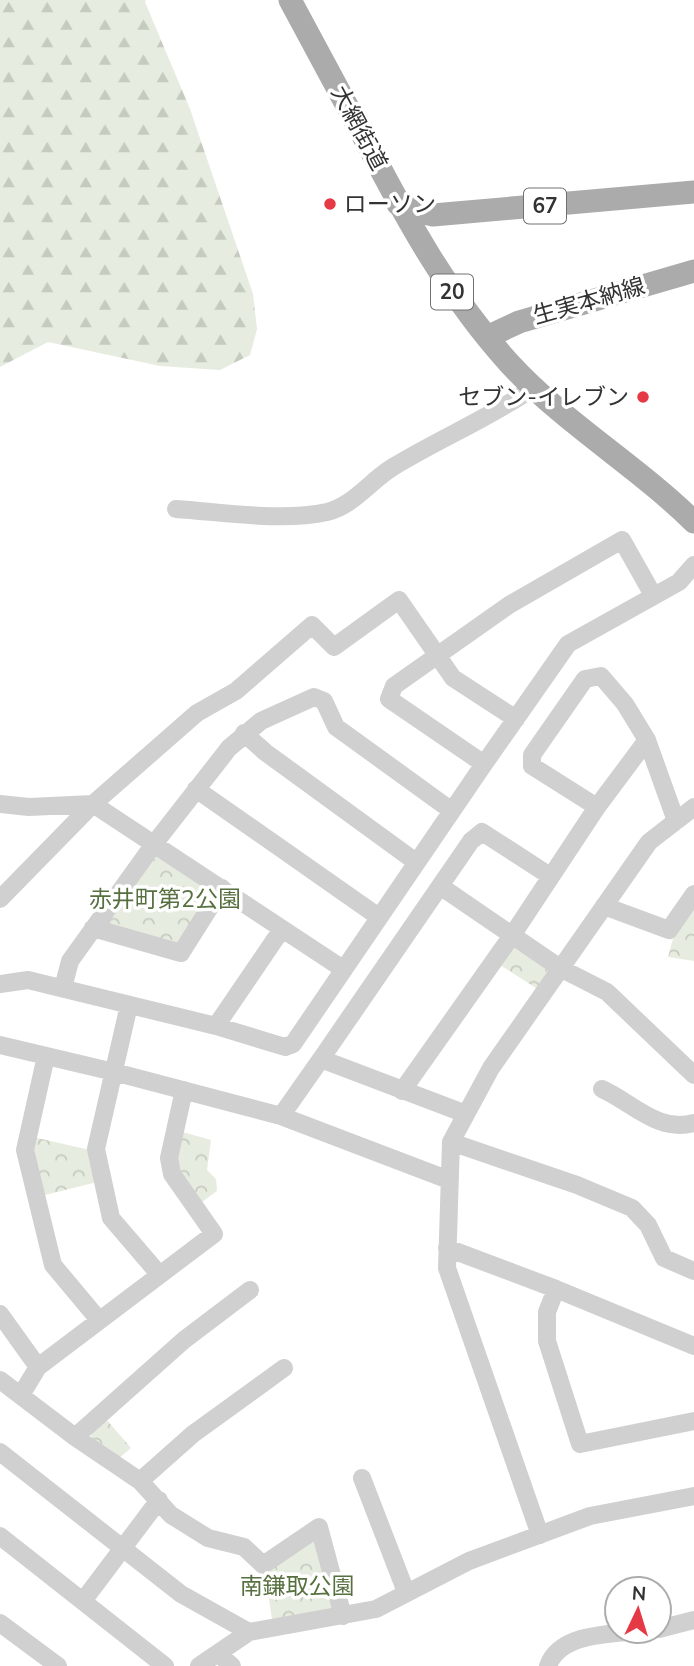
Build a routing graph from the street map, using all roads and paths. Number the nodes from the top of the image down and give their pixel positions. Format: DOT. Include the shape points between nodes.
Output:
graph roads {
  1 [pos="291,0"];
  2 [pos="694,192"];
  3 [pos="398,204"];
  4 [pos="694,271"];
  5 [pos="487,337"];
  6 [pos="533,388"];
  7 [pos="176,509"];
  8 [pos="692,514"];
  9 [pos="694,565"];
  10 [pos="653,594"];
  11 [pos="437,654"];
  12 [pos="516,719"];
  13 [pos="244,733"];
  14 [pos="647,740"];
  15 [pos="484,764"];
  16 [pos="196,789"];
  17 [pos="0,804"];
  18 [pos="93,804"];
  19 [pos="597,807"];
  20 [pos="694,807"];
  21 [pos="452,811"];
  22 [pos="676,821"];
  23 [pos="153,844"];
  24 [pos="416,862"];
  25 [pos="550,876"];
  26 [pos="440,886"];
  27 [pos="222,888"];
  28 [pos="694,894"];
  29 [pos="0,899"];
  30 [pos="604,906"];
  31 [pos="379,917"];
  32 [pos="93,928"];
  33 [pos="282,929"];
  34 [pos="513,934"];
  35 [pos="560,968"];
  36 [pos="343,969"];
  37 [pos="0,984"];
  38 [pos="63,988"];
  39 [pos="129,1006"];
  40 [pos="216,1026"];
  41 [pos="0,1045"];
  42 [pos="46,1056"];
  43 [pos="321,1059"];
  44 [pos="114,1072"];
  45 [pos="694,1075"];
  46 [pos="602,1089"];
  47 [pos="184,1090"];
  48 [pos="402,1091"];
  49 [pos="466,1114"];
  50 [pos="281,1116"];
  51 [pos="694,1123"];
  52 [pos="451,1142"];
  53 [pos="449,1180"];
  54 [pos="447,1248"];
  55 [pos="694,1271"];
  56 [pos="159,1274"];
  57 [pos="556,1289"];
  58 [pos="250,1290"];
  59 [pos="0,1314"];
  60 [pos="99,1320"];
  61 [pos="694,1346"];
  62 [pos="38,1367"];
  63 [pos="284,1368"];
  64 [pos="0,1380"];
  65 [pos="21,1395"];
  66 [pos="694,1421"];
  67 [pos="75,1437"];
  68 [pos="0,1452"];
  69 [pos="362,1478"];
  70 [pos="140,1481"];
  71 [pos="694,1496"];
  72 [pos="159,1500"];
  73 [pos="540,1535"];
  74 [pos="0,1536"];
  75 [pos="124,1548"];
  76 [pos="406,1592"];
  77 [pos="83,1601"];
  78 [pos="343,1616"];
  79 [pos="694,1620"];
  80 [pos="0,1623"];
  81 [pos="673,1625"];
  82 [pos="249,1632"];
  83 [pos="603,1635"];
  84 [pos="218,1653"];
  85 [pos="58,1666"];
  86 [pos="165,1666"];
  87 [pos="199,1666"];
  88 [pos="232,1666"];
  89 [pos="548,1666"];
  1 -- 3 [label="main road, 大網街道 / 20"];
  2 -- 3 [label="main road, 67" via="433,215"];
  3 -- 5 [label="main road, 大網街道 / 20" via="450,289"];
  4 -- 5 [label="main road, 生実本納線" via="519,322"];
  5 -- 6 [label="main road, 大網街道 / 20"];
  6 -- 7 [label="street" via="391,468 331,511 291,516"];
  6 -- 8 [label="main road, 大網街道 / 20"];
  9 -- 10 [label="street" via="679,582"];
  10 -- 11 [label="street" via="622,540 509,605"];
  10 -- 12 [label="street" via="568,644"];
  11 -- 12 [label="street" via="453,678"];
  11 -- 15 [label="street" via="394,686 389,699"];
  11 -- 18 [label="street" via="399,600 334,646 312,625 236,691 197,713"];
  12 -- 15 [label="street"];
  13 -- 16 [label="street"];
  13 -- 21 [label="street" via="314,697 324,701 336,727"];
  13 -- 24 [label="street"];
  14 -- 19 [label="street"];
  14 -- 19 [label="street" via="601,676 585,680 532,755 532,765"];
  14 -- 22 [label="street"];
  15 -- 21 [label="street"];
  16 -- 23 [label="street"];
  16 -- 31 [label="street"];
  17 -- 18 [label="street"];
  18 -- 23 [label="street"];
  18 -- 29 [label="street"];
  19 -- 25 [label="street"];
  20 -- 22 [label="street"];
  21 -- 24 [label="street"];
  22 -- 30 [label="street" via="649,842"];
  23 -- 27 [label="street"];
  23 -- 32 [label="street"];
  24 -- 31 [label="street"];
  25 -- 26 [label="street" via="482,832"];
  25 -- 34 [label="street"];
  26 -- 34 [label="street"];
  26 -- 43 [label="street"];
  27 -- 32 [label="street" via="181,953"];
  27 -- 33 [label="street"];
  28 -- 30 [label="street" via="669,930"];
  30 -- 35 [label="street"];
  31 -- 36 [label="street"];
  32 -- 38 [label="street" via="70,961"];
  33 -- 36 [label="street"];
  33 -- 40 [label="street"];
  34 -- 35 [label="street"];
  34 -- 48 [label="street"];
  35 -- 45 [label="street" via="607,992"];
  35 -- 49 [label="street" via="491,1068"];
  36 -- 40 [label="street" via="293,1044 285,1047"];
  37 -- 38 [label="street" via="29,980"];
  38 -- 39 [label="street"];
  39 -- 40 [label="street"];
  39 -- 44 [label="street"];
  41 -- 42 [label="street"];
  42 -- 44 [label="street"];
  42 -- 60 [label="street" via="25,1150 53,1265"];
  43 -- 48 [label="street"];
  43 -- 50 [label="street"];
  44 -- 47 [label="street"];
  44 -- 56 [label="street" via="96,1149 111,1218"];
  46 -- 51 [label="street" via="662,1124"];
  47 -- 50 [label="street"];
  47 -- 56 [label="street" via="169,1158 172,1174 214,1234"];
  48 -- 49 [label="street"];
  49 -- 52 [label="street"];
  50 -- 53 [label="street"];
  52 -- 53 [label="street"];
  52 -- 55 [label="street" via="632,1208 648,1225 664,1258"];
  53 -- 54 [label="street"];
  54 -- 57 [label="street"];
  54 -- 73 [label="street" via="447,1268"];
  56 -- 60 [label="street"];
  57 -- 61 [label="street"];
  57 -- 66 [label="street" via="547,1312 547,1341 580,1444"];
  58 -- 67 [label="street" via="184,1340"];
  59 -- 62 [label="street"];
  60 -- 62 [label="street"];
  62 -- 65 [label="street"];
  63 -- 70 [label="street" via="193,1434"];
  64 -- 65 [label="street"];
  65 -- 67 [label="street"];
  67 -- 70 [label="street"];
  68 -- 75 [label="street"];
  69 -- 76 [label="street"];
  70 -- 72 [label="street"];
  71 -- 73 [label="street" via="590,1516"];
  72 -- 75 [label="street"];
  72 -- 78 [label="street" via="171,1515 208,1538 244,1547 263,1565 319,1527"];
  73 -- 76 [label="street" via="469,1561"];
  74 -- 77 [label="street"];
  75 -- 77 [label="street"];
  75 -- 82 [label="street" via="181,1594"];
  76 -- 78 [label="street" via="376,1609"];
  77 -- 86 [label="street"];
  78 -- 82 [label="street"];
  79 -- 81 [label="street"];
  80 -- 85 [label="street"];
  82 -- 84 [label="street"];
  83 -- 89 [label="street" via="569,1644"];
  84 -- 87 [label="street"];
  84 -- 88 [label="street"];
}
